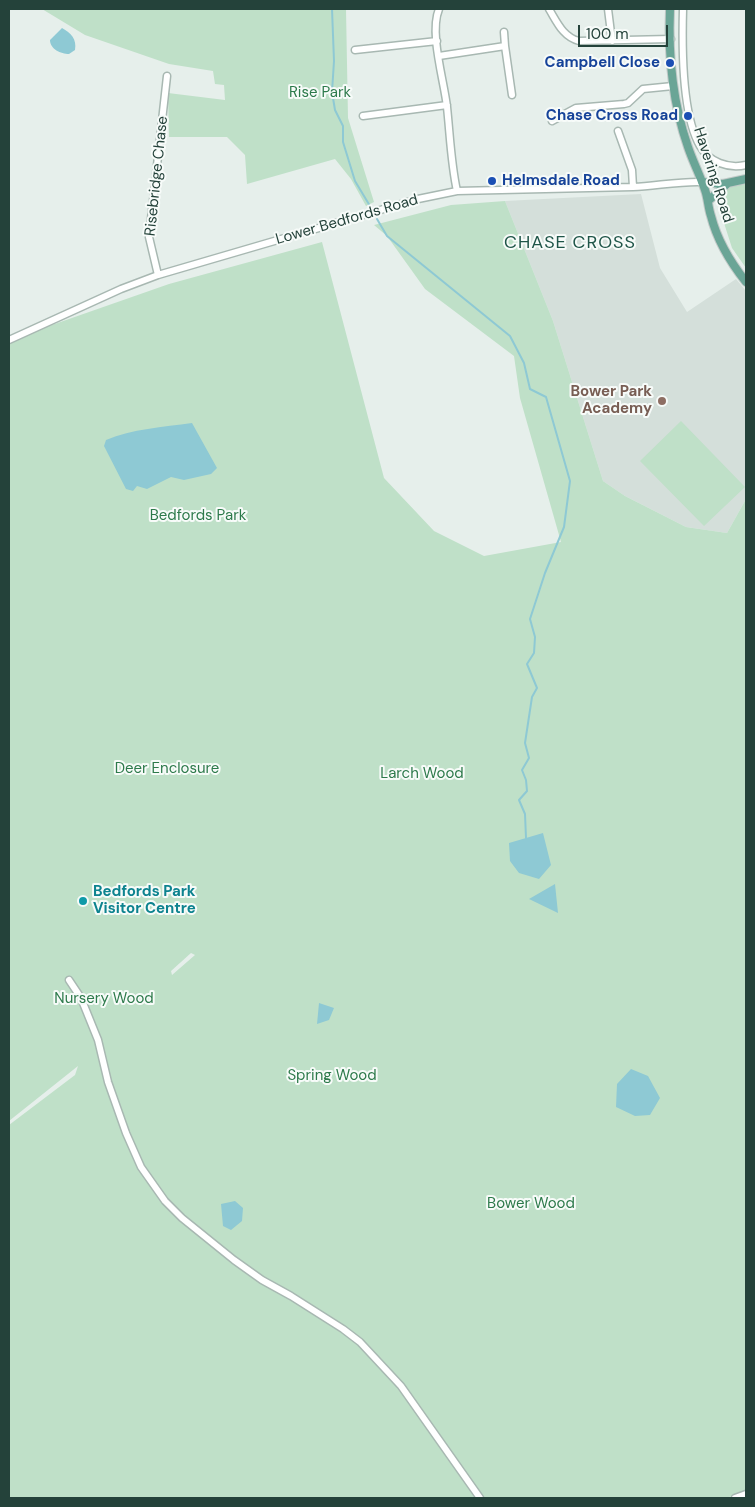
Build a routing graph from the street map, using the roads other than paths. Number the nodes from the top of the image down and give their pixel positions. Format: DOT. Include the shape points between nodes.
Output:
graph roads {
  1 [pos="440,9"];
  2 [pos="549,9"];
  3 [pos="608,9"];
  4 [pos="670,9"];
  5 [pos="683,9"];
  6 [pos="504,32"];
  7 [pos="671,39"];
  8 [pos="437,41"];
  9 [pos="612,41"];
  10 [pos="506,46"];
  11 [pos="355,50"];
  12 [pos="439,56"];
  13 [pos="167,76"];
  14 [pos="674,86"];
  15 [pos="512,95"];
  16 [pos="446,105"];
  17 [pos="363,116"];
  18 [pos="552,121"];
  19 [pos="618,131"];
  20 [pos="746,165"];
  21 [pos="746,179"];
  22 [pos="702,182"];
  23 [pos="728,183"];
  24 [pos="633,187"];
  25 [pos="457,192"];
  26 [pos="708,201"];
  27 [pos="158,275"];
  28 [pos="746,282"];
  29 [pos="9,340"];
  30 [pos="69,980"];
  31 [pos="746,1494"];
  32 [pos="480,1498"];
  33 [pos="736,1498"];
  1 -- 8 [label="street" via="436,18"];
  2 -- 9 [label="street" via="570,39"];
  3 -- 9 [label="street"];
  4 -- 7 [label="main road, Havering Road"];
  5 -- 20 [label="street" via="688,109 699,146 710,158 727,166"];
  6 -- 10 [label="street"];
  7 -- 9 [label="street"];
  7 -- 14 [label="main road, Havering Road"];
  8 -- 11 [label="street"];
  8 -- 12 [label="street"];
  10 -- 12 [label="street"];
  10 -- 15 [label="street"];
  12 -- 16 [label="street"];
  13 -- 27 [label="street, Risebridge Chase" via="149,237"];
  14 -- 18 [label="street" via="643,90 624,104 584,104 558,114"];
  14 -- 22 [label="main road, Havering Road" via="688,148"];
  16 -- 17 [label="street"];
  16 -- 25 [label="street"];
  19 -- 24 [label="street" via="632,170"];
  21 -- 23 [label="main road"];
  22 -- 23 [label="main road"];
  22 -- 24 [label="street, Lower Bedfords Road"];
  22 -- 26 [label="main road, Havering Road"];
  23 -- 26 [label="main road"];
  24 -- 25 [label="street, Lower Bedfords Road"];
  25 -- 27 [label="street, Lower Bedfords Road" via="409,202"];
  26 -- 28 [label="main road, Havering Road" via="720,240"];
  27 -- 29 [label="street, Lower Bedfords Road"];
  30 -- 32 [label="street" via="81,998 98,1040 108,1082 126,1133 141,1167 166,1201 234,1260 360,1342 401,1386"];
  31 -- 33 [label="street"];
}
